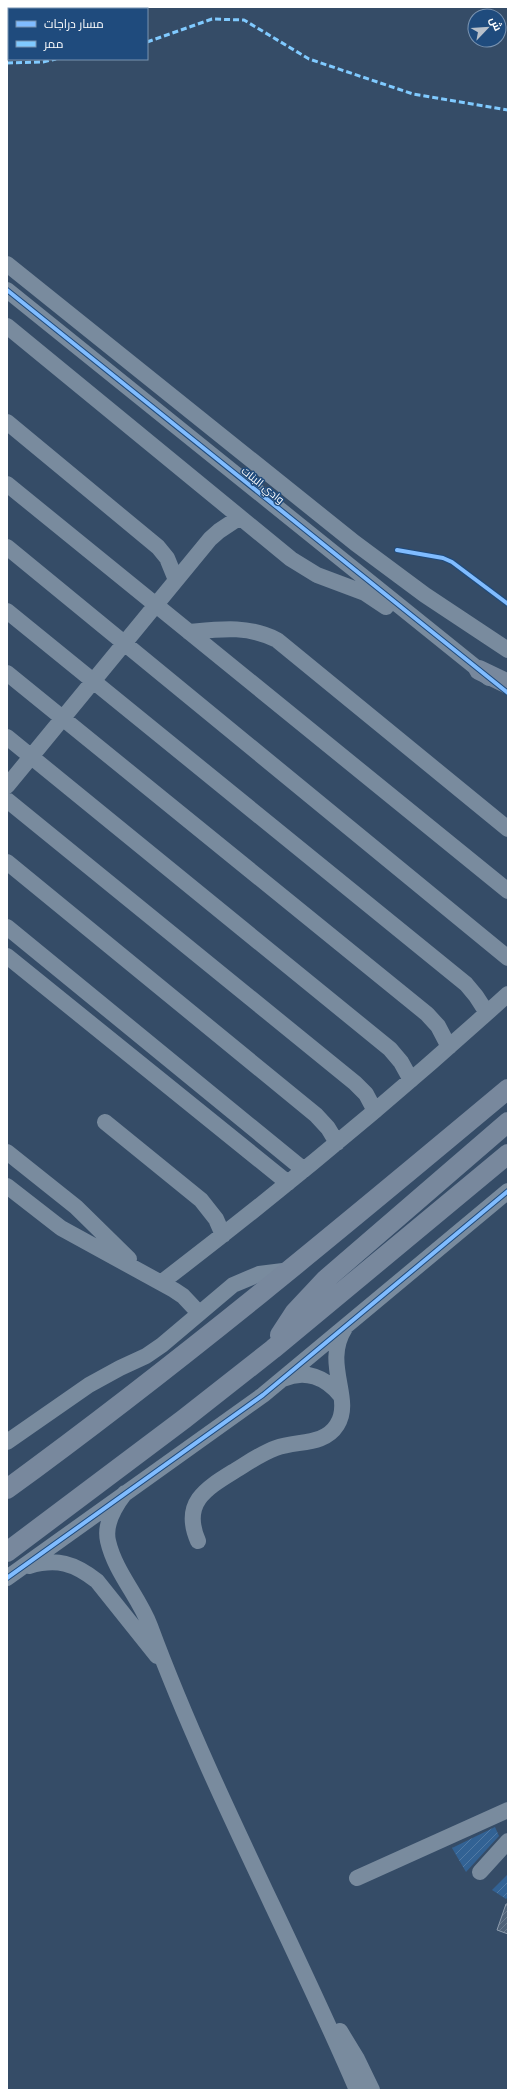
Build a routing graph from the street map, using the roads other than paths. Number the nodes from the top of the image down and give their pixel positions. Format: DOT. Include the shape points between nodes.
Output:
graph roads {
  1 [pos="7,264"];
  2 [pos="7,290"];
  3 [pos="7,326"];
  4 [pos="7,422"];
  5 [pos="7,484"];
  6 [pos="240,517"];
  7 [pos="7,547"];
  8 [pos="176,580"];
  9 [pos="156,605"];
  10 [pos="7,611"];
  11 [pos="189,632"];
  12 [pos="432,632"];
  13 [pos="124,644"];
  14 [pos="508,650"];
  15 [pos="479,670"];
  16 [pos="7,673"];
  17 [pos="93,681"];
  18 [pos="508,684"];
  19 [pos="508,693"];
  20 [pos="62,718"];
  21 [pos="7,737"];
  22 [pos="31,756"];
  23 [pos="7,786"];
  24 [pos="7,800"];
  25 [pos="508,829"];
  26 [pos="7,862"];
  27 [pos="508,891"];
  28 [pos="7,927"];
  29 [pos="7,956"];
  30 [pos="508,958"];
  31 [pos="508,994"];
  32 [pos="487,1013"];
  33 [pos="449,1047"];
  34 [pos="411,1080"];
  35 [pos="508,1089"];
  36 [pos="376,1111"];
  37 [pos="105,1122"];
  38 [pos="508,1122"];
  39 [pos="337,1143"];
  40 [pos="7,1152"];
  41 [pos="508,1154"];
  42 [pos="304,1170"];
  43 [pos="288,1183"];
  44 [pos="7,1186"];
  45 [pos="508,1191"];
  46 [pos="223,1236"];
  47 [pos="291,1270"];
  48 [pos="142,1271"];
  49 [pos="162,1282"];
  50 [pos="199,1313"];
  51 [pos="349,1322"];
  52 [pos="273,1349"];
  53 [pos="281,1380"];
  54 [pos="341,1396"];
  55 [pos="7,1442"];
  56 [pos="7,1490"];
  57 [pos="125,1493"];
  58 [pos="198,1541"];
  59 [pos="7,1552"];
  60 [pos="12,1574"];
  61 [pos="162,1662"];
  62 [pos="507,1814"];
  63 [pos="508,1841"];
  64 [pos="480,1872"];
  65 [pos="357,1878"];
  66 [pos="318,2000"];
  67 [pos="357,2090"];
  68 [pos="372,2090"];
  1 -- 14 [label="street, وادي البنات" via="355,543 425,595"];
  2 -- 12 [label="street, وادي البنات"];
  3 -- 6 [label="street"];
  4 -- 8 [label="street" via="158,547 167,558"];
  5 -- 9 [label="street"];
  6 -- 8 [label="street" via="215,535"];
  6 -- 12 [label="street" via="304,568 364,593 400,617"];
  7 -- 13 [label="street"];
  8 -- 9 [label="street"];
  9 -- 11 [label="street"];
  9 -- 13 [label="street"];
  10 -- 17 [label="street"];
  11 -- 25 [label="street" via="241,628 277,640"];
  11 -- 27 [label="street"];
  12 -- 15 [label="street, وادي البنات"];
  13 -- 17 [label="street"];
  13 -- 30 [label="street"];
  15 -- 18 [label="main road"];
  15 -- 19 [label="street, وادي البنات"];
  16 -- 20 [label="street"];
  17 -- 20 [label="street"];
  17 -- 32 [label="street" via="466,984"];
  20 -- 22 [label="street"];
  20 -- 33 [label="street" via="427,1014 438,1026"];
  21 -- 22 [label="street"];
  22 -- 23 [label="street"];
  22 -- 34 [label="street" via="390,1049"];
  24 -- 36 [label="street" via="355,1083 366,1094"];
  26 -- 39 [label="street" via="316,1115"];
  28 -- 42 [label="street"];
  29 -- 43 [label="street"];
  31 -- 32 [label="street"];
  32 -- 33 [label="street"];
  33 -- 34 [label="street"];
  34 -- 36 [label="street"];
  35 -- 47 [label="main road"];
  36 -- 39 [label="street"];
  37 -- 46 [label="street" via="201,1200 216,1219"];
  38 -- 52 [label="main road" via="324,1280 295,1312"];
  39 -- 42 [label="street"];
  40 -- 48 [label="street" via="76,1207"];
  41 -- 52 [label="main road"];
  42 -- 43 [label="street"];
  43 -- 46 [label="street"];
  44 -- 48 [label="street" via="61,1228"];
  45 -- 51 [label="street"];
  46 -- 49 [label="street"];
  47 -- 50 [label="street" via="246,1278 223,1292"];
  47 -- 56 [label="main road" via="174,1364"];
  48 -- 49 [label="street"];
  49 -- 50 [label="street" via="183,1296"];
  50 -- 55 [label="street" via="146,1356 89,1385"];
  51 -- 53 [label="street"];
  51 -- 54 [label="street" via="340,1336 335,1352"];
  52 -- 59 [label="main road"];
  53 -- 54 [label="street" via="296,1375 312,1376 328,1383"];
  53 -- 57 [label="street"];
  54 -- 58 [label="street" via="341,1415 332,1432 323,1438 277,1448 205,1491 193,1511 193,1526"];
  57 -- 60 [label="street"];
  57 -- 61 [label="street" via="110,1519 108,1542 114,1560 149,1624"];
  60 -- 61 [label="street" via="46,1561 70,1565 85,1572 97,1581"];
  61 -- 66 [label="street" via="191,1732"];
  62 -- 65 [label="street"];
  63 -- 64 [label="street"];
  66 -- 67 [label="street"];
  66 -- 68 [label="street" via="345,2038"];
}
